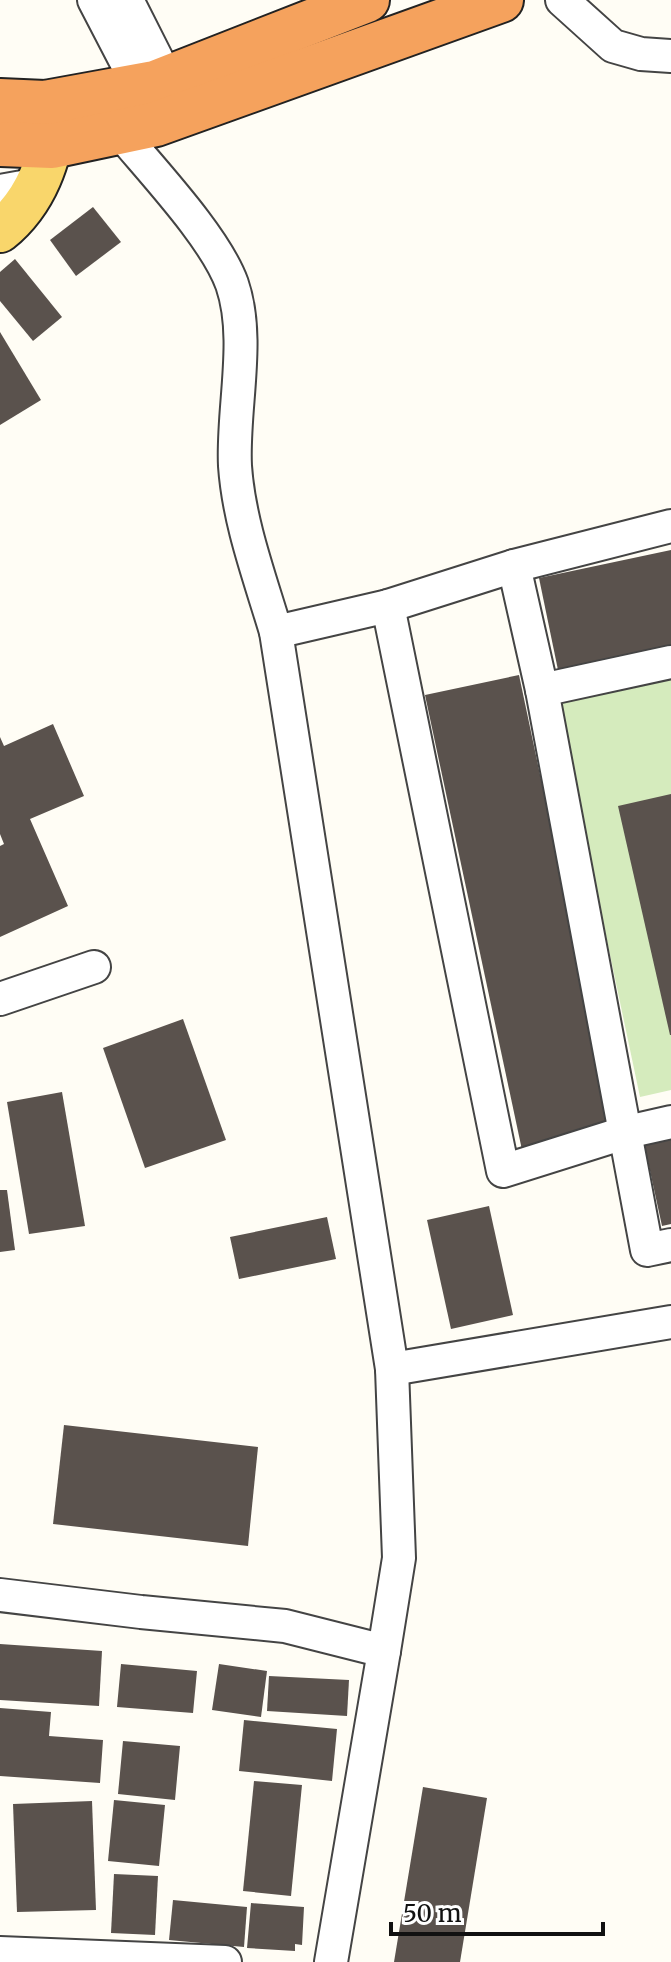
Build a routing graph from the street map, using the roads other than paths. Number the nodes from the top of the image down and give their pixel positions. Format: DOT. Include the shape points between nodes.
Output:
graph roads {
  1 [pos="94,0"];
  2 [pos="127,0"];
  3 [pos="367,0"];
  4 [pos="501,0"];
  5 [pos="562,0"];
  6 [pos="671,56"];
  7 [pos="59,100"];
  8 [pos="0,101"];
  9 [pos="154,107"];
  10 [pos="0,144"];
  11 [pos="30,174"];
  12 [pos="0,231"];
  13 [pos="671,526"];
  14 [pos="514,566"];
  15 [pos="388,606"];
  16 [pos="276,632"];
  17 [pos="671,662"];
  18 [pos="542,690"];
  19 [pos="94,967"];
  20 [pos="0,999"];
  21 [pos="671,1122"];
  22 [pos="627,1132"];
  23 [pos="671,1245"];
  24 [pos="671,1322"];
  25 [pos="392,1369"];
  26 [pos="0,1595"];
  27 [pos="384,1651"];
  28 [pos="0,1953"];
  29 [pos="117,1960"];
  30 [pos="225,1962"];
  31 [pos="331,1962"];
  1 -- 9 [label="street"];
  2 -- 9 [label="street"];
  3 -- 9 [label="highway"];
  4 -- 9 [label="highway"];
  5 -- 6 [label="street" via="613,46"];
  7 -- 8 [label="highway"];
  7 -- 9 [label="highway"];
  7 -- 11 [label="main road"];
  9 -- 11 [label="highway"];
  9 -- 16 [label="street" via="232,284 239,350 235,466 242,515"];
  10 -- 11 [label="highway"];
  11 -- 12 [label="main road" via="11,222"];
  13 -- 14 [label="street"];
  14 -- 15 [label="street"];
  14 -- 18 [label="street"];
  15 -- 16 [label="street"];
  15 -- 22 [label="street" via="503,1171"];
  16 -- 25 [label="street"];
  17 -- 18 [label="street"];
  18 -- 22 [label="street"];
  19 -- 20 [label="street"];
  21 -- 22 [label="street"];
  22 -- 23 [label="street" via="647,1250"];
  24 -- 25 [label="street"];
  25 -- 27 [label="street" via="399,1558"];
  26 -- 27 [label="street" via="285,1626"];
  27 -- 31 [label="street"];
  28 -- 29 [label="street"];
  29 -- 30 [label="street"];
}
